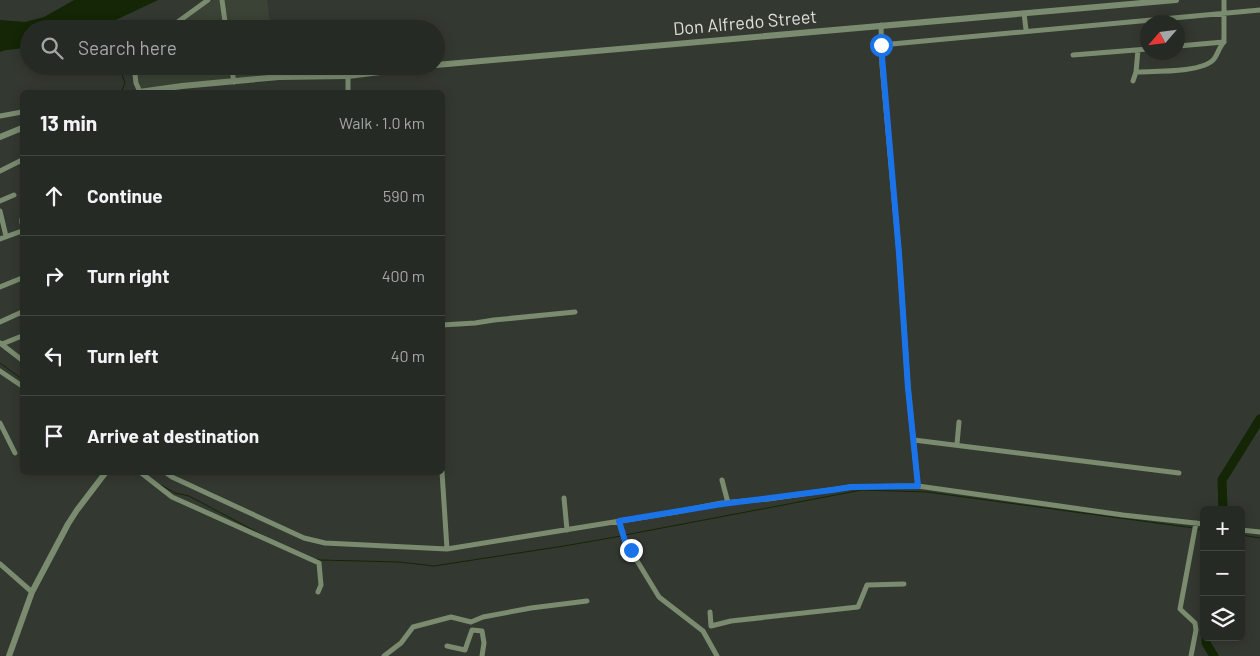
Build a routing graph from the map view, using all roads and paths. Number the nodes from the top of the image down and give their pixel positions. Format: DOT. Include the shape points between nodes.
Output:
graph roads {
  1 [pos="208,0"];
  2 [pos="222,0"];
  3 [pos="1176,0"];
  4 [pos="1224,0"];
  5 [pos="1260,10"];
  6 [pos="1024,13"];
  7 [pos="1224,13"];
  8 [pos="180,20"];
  9 [pos="225,20"];
  10 [pos="881,26"];
  11 [pos="1026,30"];
  12 [pos="1224,42"];
  13 [pos="881,45"];
  14 [pos="1185,45"];
  15 [pos="1138,50"];
  16 [pos="1073,55"];
  17 [pos="445,64"];
  18 [pos="1136,72"];
  19 [pos="135,75"];
  20 [pos="233,75"];
  21 [pos="356,75"];
  22 [pos="348,76"];
  23 [pos="1133,81"];
  24 [pos="234,82"];
  25 [pos="138,90"];
  26 [pos="158,90"];
  27 [pos="348,90"];
  28 [pos="20,112"];
  29 [pos="0,116"];
  30 [pos="20,129"];
  31 [pos="0,137"];
  32 [pos="20,161"];
  33 [pos="0,171"];
  34 [pos="14,195"];
  35 [pos="0,201"];
  36 [pos="0,212"];
  37 [pos="20,232"];
  38 [pos="6,236"];
  39 [pos="0,239"];
  40 [pos="20,279"];
  41 [pos="0,287"];
  42 [pos="575,312"];
  43 [pos="20,313"];
  44 [pos="0,322"];
  45 [pos="445,325"];
  46 [pos="20,337"];
  47 [pos="1,344"];
  48 [pos="20,358"];
  49 [pos="0,371"];
  50 [pos="20,385"];
  51 [pos="959,422"];
  52 [pos="0,423"];
  53 [pos="914,440"];
  54 [pos="957,444"];
  55 [pos="15,453"];
  56 [pos="1179,473"];
  57 [pos="104,475"];
  58 [pos="144,475"];
  59 [pos="169,475"];
  60 [pos="442,475"];
  61 [pos="722,480"];
  62 [pos="918,486"];
  63 [pos="564,498"];
  64 [pos="728,503"];
  65 [pos="619,523"];
  66 [pos="1200,525"];
  67 [pos="1195,527"];
  68 [pos="567,530"];
  69 [pos="1245,530"];
  70 [pos="1260,532"];
  71 [pos="447,549"];
  72 [pos="0,564"];
  73 [pos="904,584"];
  74 [pos="32,592"];
  75 [pos="318,592"];
  76 [pos="587,601"];
  77 [pos="710,612"];
  78 [pos="447,646"];
  79 [pos="9,656"];
  80 [pos="384,656"];
  81 [pos="482,656"];
  82 [pos="717,656"];
  83 [pos="1191,656"];
  1 -- 8 [label="street"];
  2 -- 9 [label="street"];
  3 -- 6 [label="street, Don Alfredo Street"];
  4 -- 7 [label="street"];
  5 -- 7 [label="street"];
  6 -- 10 [label="street, Don Alfredo Street"];
  6 -- 11 [label="street"];
  7 -- 11 [label="street"];
  7 -- 12 [label="street"];
  10 -- 13 [label="street"];
  10 -- 17 [label="street, Don Alfredo Street"];
  11 -- 13 [label="street"];
  12 -- 14 [label="street"];
  12 -- 18 [label="street" via="1214,59 1204,65"];
  13 -- 53 [label="street"];
  15 -- 16 [label="street"];
  15 -- 18 [label="street"];
  18 -- 23 [label="street"];
  19 -- 25 [label="street"];
  20 -- 24 [label="street"];
  21 -- 22 [label="street"];
  22 -- 24 [label="street" via="279,77"];
  22 -- 27 [label="street"];
  24 -- 26 [label="street"];
  28 -- 29 [label="street"];
  30 -- 31 [label="street"];
  32 -- 33 [label="street"];
  34 -- 35 [label="street"];
  36 -- 38 [label="street"];
  37 -- 38 [label="street"];
  38 -- 39 [label="street"];
  40 -- 41 [label="street"];
  42 -- 45 [label="street"];
  43 -- 44 [label="street"];
  46 -- 47 [label="street"];
  47 -- 48 [label="street"];
  49 -- 50 [label="street"];
  51 -- 54 [label="street"];
  52 -- 55 [label="street"];
  53 -- 54 [label="street"];
  53 -- 62 [label="street"];
  54 -- 56 [label="street"];
  57 -- 74 [label="street" via="77,510"];
  58 -- 75 [label="street" via="172,496 319,563 321,585"];
  59 -- 71 [label="street" via="304,538 325,543"];
  60 -- 71 [label="street"];
  61 -- 64 [label="street"];
  62 -- 64 [label="street" via="851,487"];
  62 -- 67 [label="street"];
  63 -- 68 [label="street"];
  64 -- 65 [label="street"];
  65 -- 68 [label="street"];
  65 -- 82 [label="street" via="659,597 703,631"];
  66 -- 67 [label="street"];
  67 -- 83 [label="street" via="1180,609 1195,623"];
  68 -- 71 [label="street"];
  69 -- 70 [label="street"];
  72 -- 74 [label="street"];
  73 -- 77 [label="street" via="867,586 858,607 731,621 712,626"];
  74 -- 79 [label="street"];
  76 -- 80 [label="street" via="483,617 471,622 451,617 413,627 401,643"];
  78 -- 81 [label="street" via="465,650 472,630 482,631"];
}
